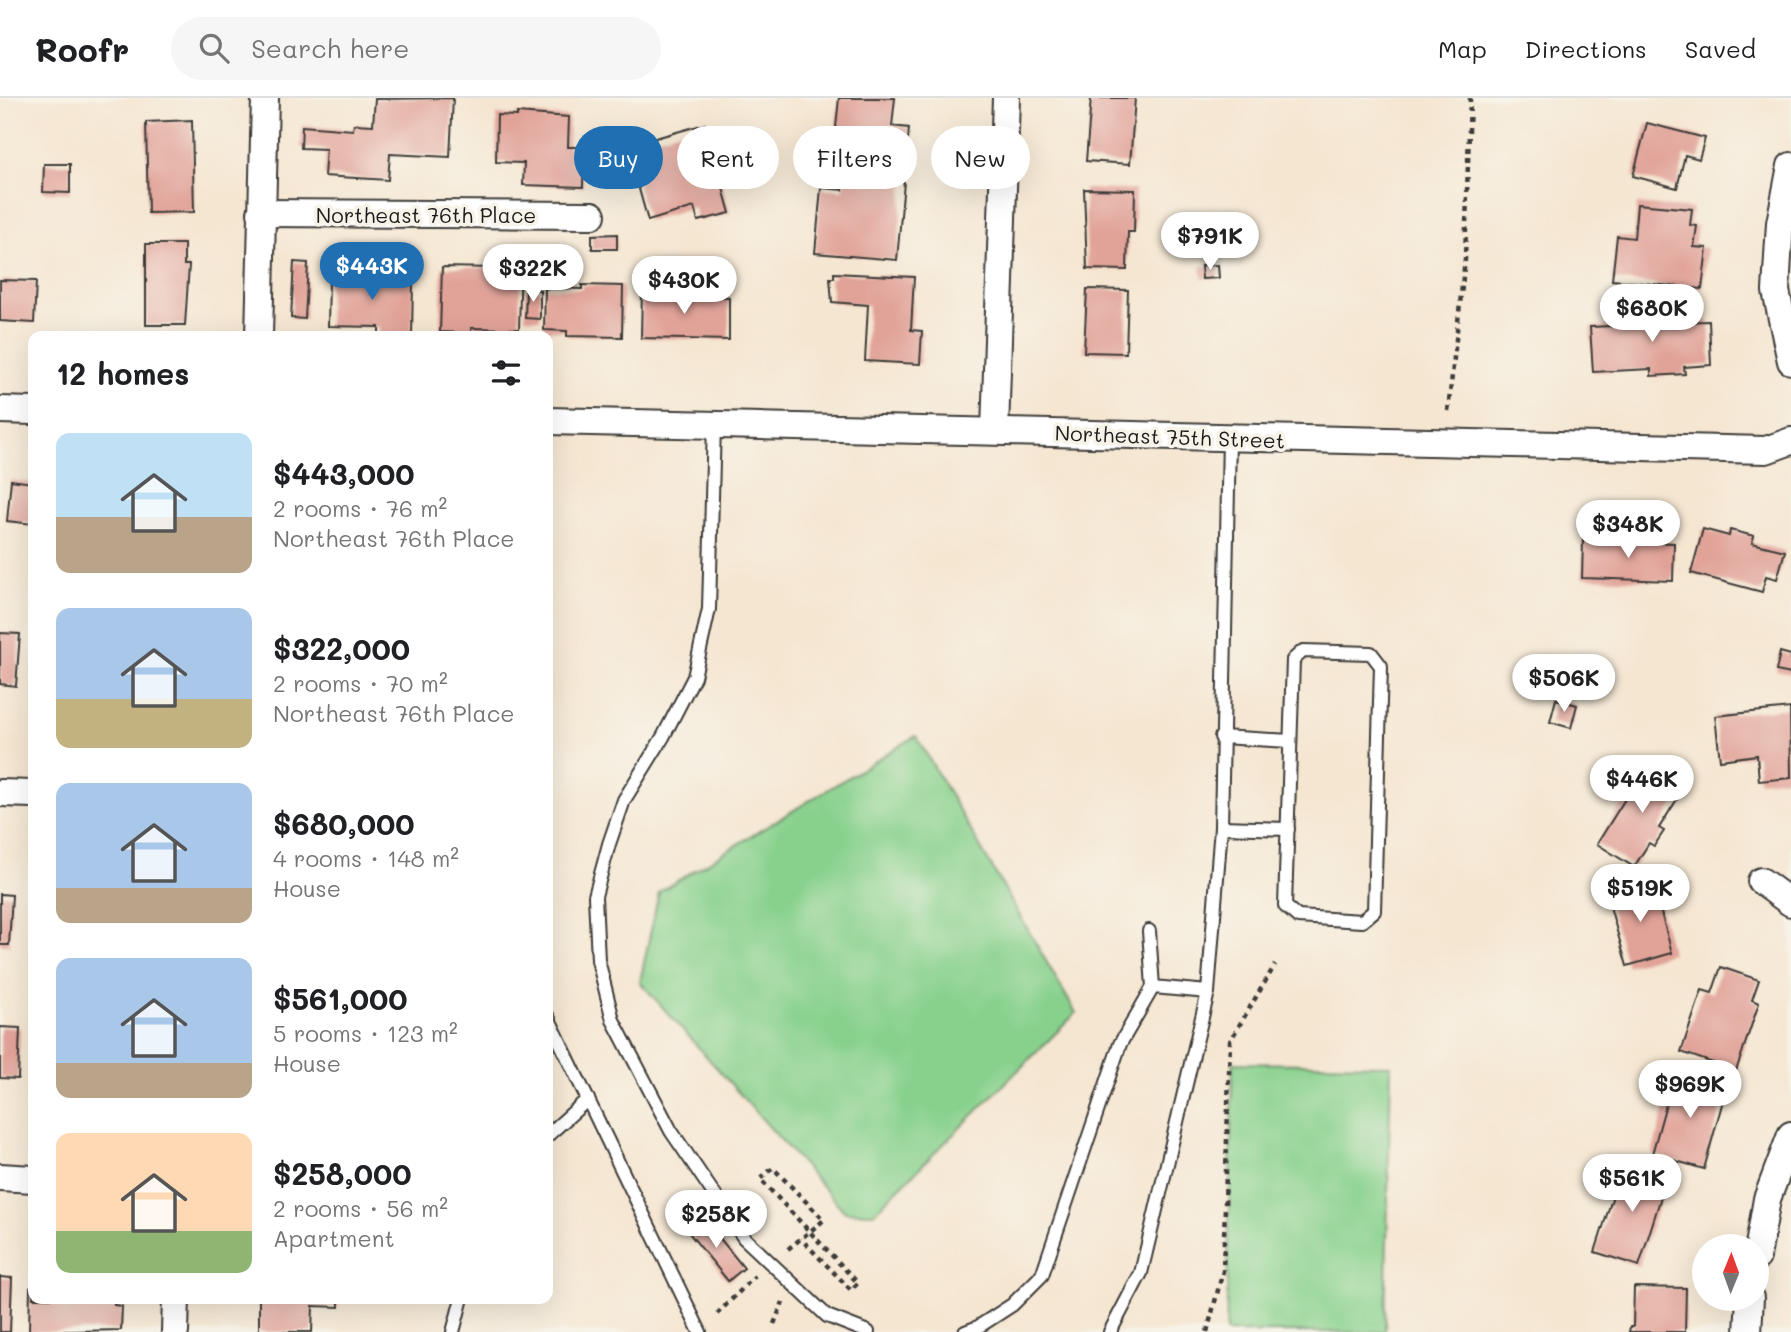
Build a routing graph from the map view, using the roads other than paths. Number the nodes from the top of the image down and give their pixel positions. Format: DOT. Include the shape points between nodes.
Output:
graph roads {
  1 [pos="265,98"];
  2 [pos="1006,98"];
  3 [pos="1791,166"];
  4 [pos="261,213"];
  5 [pos="592,215"];
  6 [pos="259,331"];
  7 [pos="1791,361"];
  8 [pos="0,410"];
  9 [pos="28,411"];
  10 [pos="553,421"];
  11 [pos="714,424"];
  12 [pos="995,431"];
  13 [pos="1230,439"];
  14 [pos="1791,442"];
  15 [pos="1221,737"];
  16 [pos="1290,741"];
  17 [pos="0,793"];
  18 [pos="28,794"];
  19 [pos="1220,827"];
  20 [pos="1288,829"];
  21 [pos="1761,881"];
  22 [pos="1791,904"];
  23 [pos="1149,931"];
  24 [pos="1153,987"];
  25 [pos="1208,992"];
  26 [pos="553,1028"];
  27 [pos="587,1099"];
  28 [pos="553,1130"];
  29 [pos="1791,1135"];
  30 [pos="0,1177"];
  31 [pos="28,1179"];
  32 [pos="1761,1234"];
  33 [pos="176,1304"];
  34 [pos="460,1304"];
  35 [pos="1749,1311"];
  36 [pos="175,1332"];
  37 [pos="453,1332"];
  38 [pos="700,1332"];
  39 [pos="868,1332"];
  40 [pos="965,1332"];
  41 [pos="1110,1332"];
  42 [pos="1748,1332"];
  1 -- 4 [label="street"];
  2 -- 12 [label="street"];
  3 -- 7 [label="street" via="1780,223 1776,291"];
  4 -- 5 [label="street, Northeast 76th Place"];
  4 -- 6 [label="street"];
  8 -- 9 [label="street"];
  10 -- 11 [label="street, Northeast 75th Street"];
  11 -- 12 [label="street, Northeast 75th Street"];
  11 -- 39 [label="lane" via="709,610 694,677 624,800 609,844 595,896 598,960 613,1020 671,1131 744,1238 827,1316"];
  12 -- 13 [label="street, Northeast 75th Street"];
  13 -- 14 [label="street, Northeast 75th Street" via="1766,450"];
  13 -- 15 [label="lane"];
  15 -- 16 [label="lane"];
  15 -- 19 [label="lane"];
  16 -- 20 [label="lane"];
  16 -- 20 [label="lane" via="1293,660 1303,651 1371,653 1381,666 1374,911 1362,921 1298,917 1285,906"];
  17 -- 18 [label="street"];
  19 -- 20 [label="lane"];
  19 -- 25 [label="lane"];
  21 -- 22 [label="street"];
  23 -- 24 [label="lane"];
  24 -- 25 [label="lane"];
  24 -- 40 [label="lane" via="1120,1044 1042,1275 1012,1305"];
  25 -- 41 [label="lane" via="1141,1273"];
  26 -- 27 [label="lane"];
  27 -- 28 [label="lane"];
  27 -- 38 [label="lane"];
  29 -- 32 [label="street" via="1766,1199"];
  30 -- 31 [label="street"];
  33 -- 36 [label="street"];
  34 -- 37 [label="lane"];
  35 -- 42 [label="street"];
}
